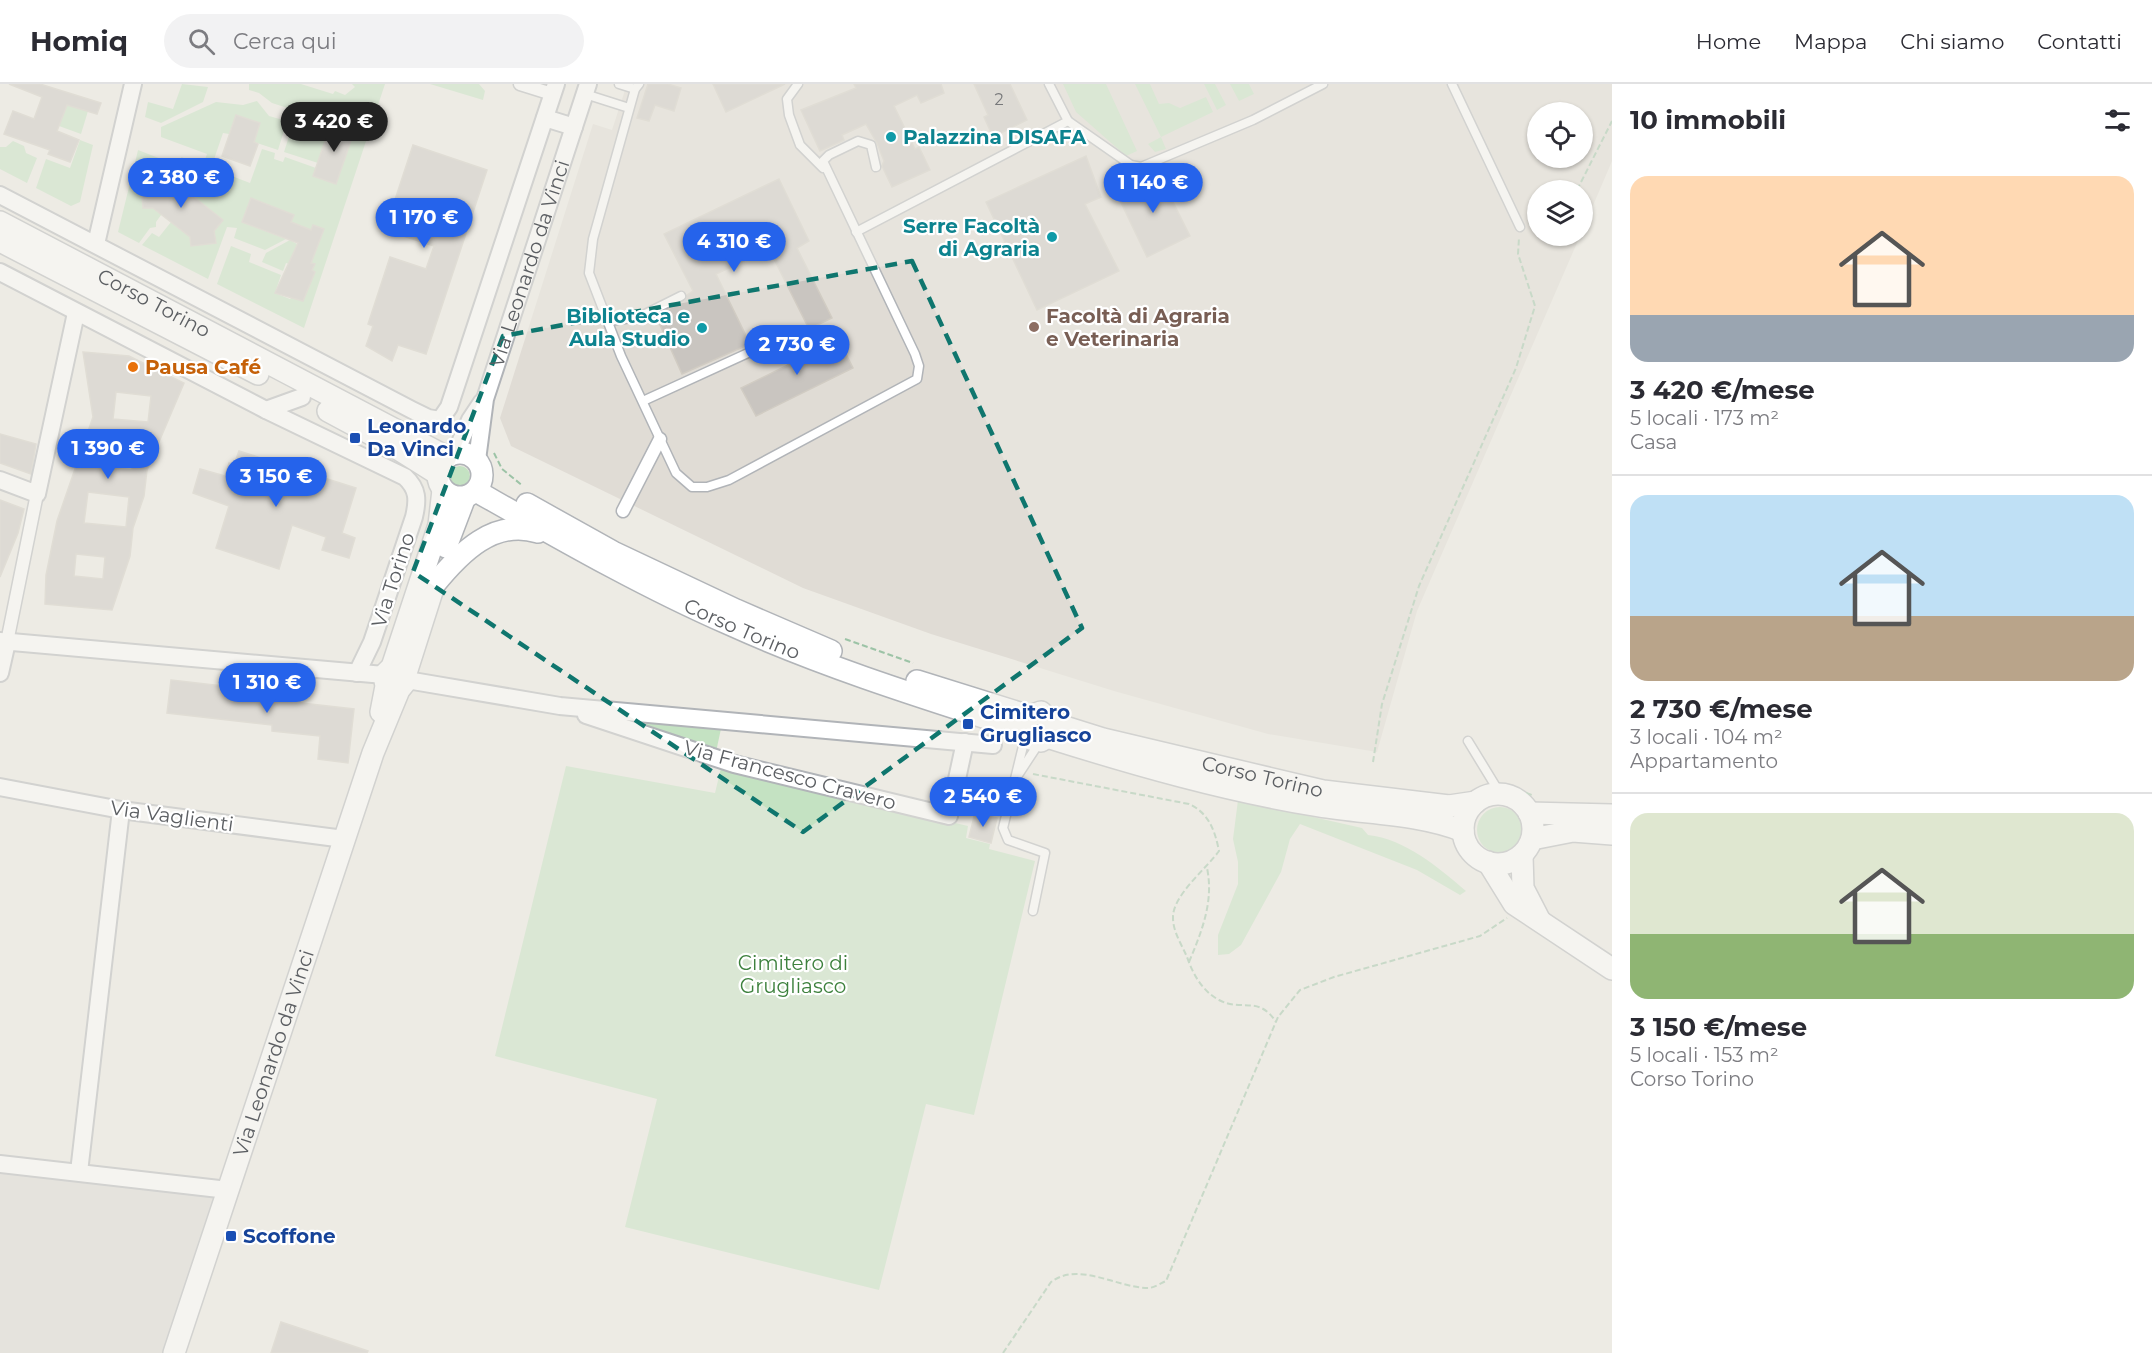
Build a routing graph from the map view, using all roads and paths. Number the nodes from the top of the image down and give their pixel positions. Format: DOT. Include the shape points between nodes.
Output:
graph roads {
  1 [pos="133,84"];
  2 [pos="520,84"];
  3 [pos="619,84"];
  4 [pos="798,84"];
  5 [pos="1049,84"];
  6 [pos="1323,84"];
  7 [pos="1452,84"];
  8 [pos="637,87"];
  9 [pos="554,89"];
  10 [pos="587,89"];
  11 [pos="629,108"];
  12 [pos="545,118"];
  13 [pos="1068,121"];
  14 [pos="1612,121"];
  15 [pos="574,127"];
  16 [pos="876,167"];
  17 [pos="828,176"];
  18 [pos="1582,180"];
  19 [pos="0,195"];
  20 [pos="0,222"];
  21 [pos="1520,227"];
  22 [pos="856,232"];
  23 [pos="0,241"];
  24 [pos="96,244"];
  25 [pos="0,272"];
  26 [pos="681,296"];
  27 [pos="76,313"];
  28 [pos="609,321"];
  29 [pos="783,338"];
  30 [pos="282,342"];
  31 [pos="305,391"];
  32 [pos="485,399"];
  33 [pos="643,401"];
  34 [pos="266,410"];
  35 [pos="440,420"];
  36 [pos="660,439"];
  37 [pos="446,469"];
  38 [pos="0,480"];
  39 [pos="475,482"];
  40 [pos="516,482"];
  41 [pos="524,487"];
  42 [pos="37,494"];
  43 [pos="623,511"];
  44 [pos="561,540"];
  45 [pos="434,585"];
  46 [pos="389,593"];
  47 [pos="409,615"];
  48 [pos="841,638"];
  49 [pos="4,642"];
  50 [pos="920,665"];
  51 [pos="0,673"];
  52 [pos="357,673"];
  53 [pos="396,678"];
  54 [pos="560,706"];
  55 [pos="1036,730"];
  56 [pos="1468,741"];
  57 [pos="965,742"];
  58 [pos="993,745"];
  59 [pos="1373,762"];
  60 [pos="1022,770"];
  61 [pos="1015,780"];
  62 [pos="0,787"];
  63 [pos="1498,791"];
  64 [pos="1476,802"];
  65 [pos="1531,804"];
  66 [pos="121,810"];
  67 [pos="1612,815"];
  68 [pos="1463,831"];
  69 [pos="1612,834"];
  70 [pos="344,839"];
  71 [pos="1527,847"];
  72 [pos="1488,862"];
  73 [pos="1207,868"];
  74 [pos="1522,909"];
  75 [pos="1033,911"];
  76 [pos="1543,924"];
  77 [pos="1189,962"];
  78 [pos="1612,969"];
  79 [pos="1276,1022"];
  80 [pos="0,1164"];
  81 [pos="79,1172"];
  82 [pos="228,1190"];
  83 [pos="174,1353"];
  84 [pos="1003,1353"];
  1 -- 24 [label="street"];
  2 -- 9 [label="street"];
  3 -- 8 [label="lane"];
  4 -- 17 [label="lane" via="786,99 789,115 800,145 816,158"];
  5 -- 13 [label="lane"];
  6 -- 13 [label="lane" via="1252,120 1141,167 1131,165"];
  7 -- 21 [label="lane"];
  8 -- 11 [label="lane"];
  9 -- 12 [label="street, Via Leonardo da Vinci"];
  10 -- 11 [label="lane"];
  10 -- 15 [label="street, Via Leonardo da Vinci"];
  11 -- 28 [label="lane" via="589,258 588,273"];
  12 -- 15 [label="street"];
  12 -- 35 [label="street, Via Leonardo da Vinci" via="449,407"];
  13 -- 22 [label="lane"];
  14 -- 18 [label="path"];
  15 -- 32 [label="street, Via Leonardo da Vinci"];
  16 -- 17 [label="lane" via="871,145 858,141 823,161"];
  17 -- 22 [label="lane"];
  19 -- 24 [label="street, Corso Torino"];
  20 -- 31 [label="street, Corso Torino"];
  21 -- 59 [label="path" via="1518,254 1535,306 1516,368 1419,586 1382,704"];
  22 -- 36 [label="lane" via="915,354 919,366 917,379 729,480 707,488 692,487 676,472"];
  23 -- 31 [label="street, Corso Torino"];
  24 -- 30 [label="street, Corso Torino"];
  25 -- 27 [label="street"];
  26 -- 28 [label="lane" via="639,317"];
  27 -- 34 [label="street"];
  27 -- 42 [label="street"];
  28 -- 33 [label="lane"];
  29 -- 33 [label="lane"];
  30 -- 31 [label="street"];
  30 -- 35 [label="street, Corso Torino" via="428,418"];
  31 -- 34 [label="street"];
  31 -- 37 [label="street, Corso Torino"];
  32 -- 37 [label="street, Via Leonardo da Vinci"];
  32 -- 39 [label="street, Via Leonardo da Vinci"];
  33 -- 36 [label="lane"];
  34 -- 46 [label="street, Via Torino" via="405,477 414,485 418,502"];
  36 -- 43 [label="street"];
  37 -- 39 [label="street, Corso Torino" via="466,454"];
  37 -- 39 [label="street, Corso Torino" via="457,498"];
  37 -- 47 [label="street, Via Leonardo da Vinci" via="439,525"];
  38 -- 42 [label="street"];
  39 -- 44 [label="street, Corso Torino"];
  39 -- 45 [label="street, Via Leonardo da Vinci"];
  39 -- 55 [label="street, Corso Torino" via="613,552 796,636 920,681"];
  40 -- 41 [label="path"];
  42 -- 49 [label="street"];
  44 -- 45 [label="street" via="526,528 506,529 484,538 454,561"];
  44 -- 55 [label="street, Corso Torino" via="728,624 819,662"];
  45 -- 53 [label="street, Via Leonardo da Vinci"];
  46 -- 47 [label="street"];
  46 -- 52 [label="street, Via Torino"];
  47 -- 53 [label="street, Via Leonardo da Vinci"];
  48 -- 50 [label="path"];
  49 -- 51 [label="street"];
  49 -- 52 [label="street, Via Francesco Cravero"];
  52 -- 53 [label="street, Via Francesco Cravero"];
  53 -- 54 [label="street, Via Francesco Cravero"];
  53 -- 70 [label="street, Via Leonardo da Vinci"];
  54 -- 57 [label="street, Via Francesco Cravero"];
  54 -- 57 [label="street, Via Francesco Cravero" via="734,764 949,816"];
  55 -- 60 [label="lane"];
  55 -- 61 [label="lane"];
  55 -- 64 [label="street, Corso Torino" via="1114,742 1323,791 1449,806"];
  55 -- 68 [label="street, Corso Torino" via="1260,795 1442,823"];
  56 -- 63 [label="lane"];
  57 -- 58 [label="street, Via Francesco Cravero"];
  60 -- 61 [label="lane"];
  60 -- 73 [label="path" via="1040,777 1189,804 1201,810 1215,833 1218,851"];
  61 -- 75 [label="lane" via="1004,834 1016,844 1045,853"];
  62 -- 66 [label="street, Via Vaglienti"];
  63 -- 64 [label="street, Corso Torino"];
  63 -- 65 [label="street"];
  63 -- 65 [label="path" via="1515,788"];
  64 -- 68 [label="street"];
  65 -- 67 [label="street"];
  65 -- 71 [label="street" via="1533,824"];
  66 -- 70 [label="street, Via Vaglienti"];
  66 -- 81 [label="street"];
  68 -- 72 [label="street" via="1475,855"];
  69 -- 71 [label="street" via="1573,831"];
  70 -- 82 [label="street, Via Leonardo da Vinci"];
  71 -- 72 [label="street" via="1506,863"];
  71 -- 76 [label="street" via="1523,888"];
  72 -- 74 [label="street"];
  73 -- 77 [label="path" via="1212,889 1203,928"];
  73 -- 77 [label="path" via="1178,901 1172,918"];
  74 -- 76 [label="street"];
  74 -- 79 [label="path" via="1480,936 1300,990"];
  76 -- 78 [label="street"];
  77 -- 79 [label="path" via="1195,978 1220,1001 1257,1006 1269,1011"];
  79 -- 84 [label="path" via="1166,1281 1150,1288 1082,1274 1061,1275 1051,1282"];
  80 -- 81 [label="street"];
  81 -- 82 [label="street"];
  82 -- 83 [label="street, Via Leonardo da Vinci"];
}
